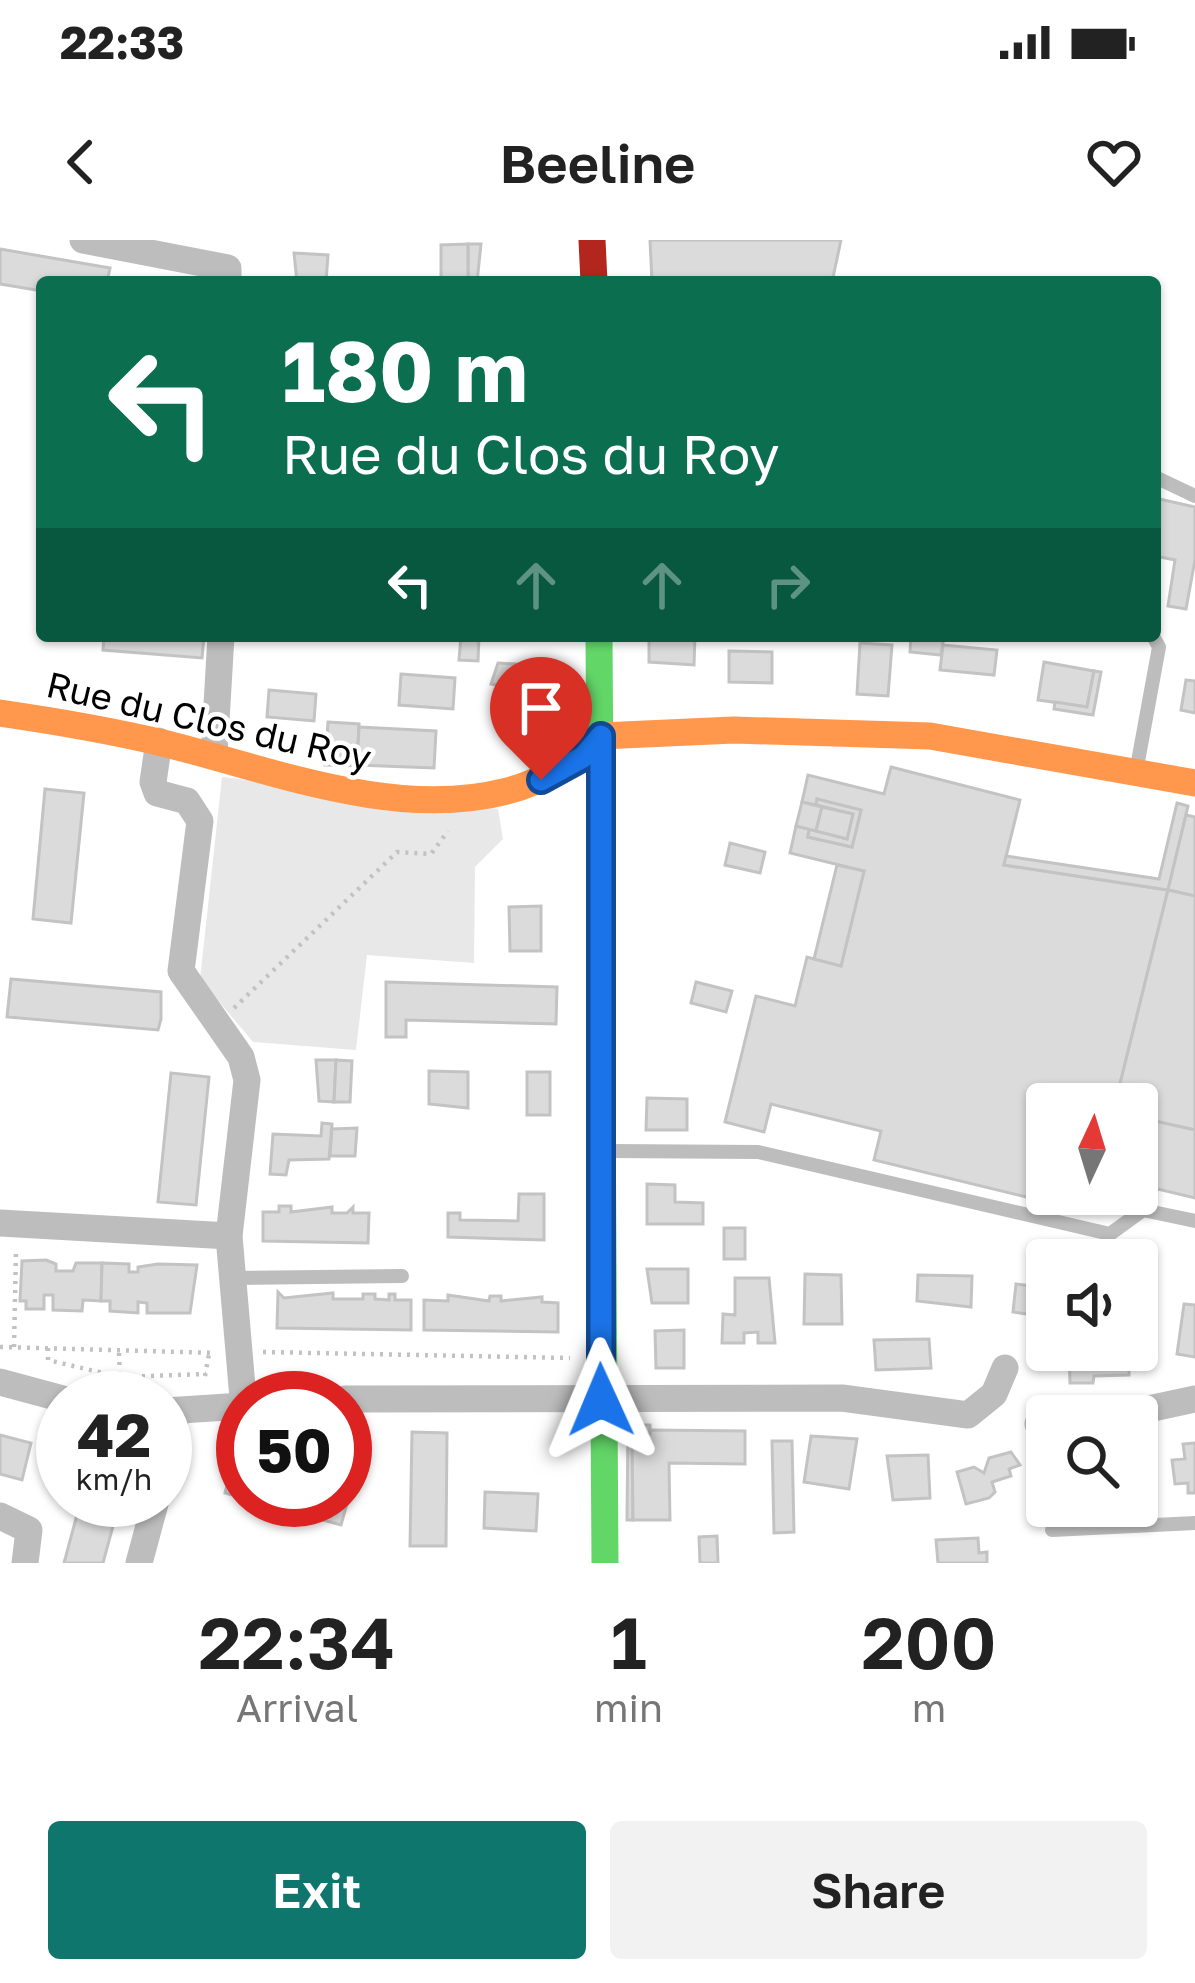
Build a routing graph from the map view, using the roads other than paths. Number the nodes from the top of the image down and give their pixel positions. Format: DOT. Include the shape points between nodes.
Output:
graph roads {
  1 [pos="83,240"];
  2 [pos="592,240"];
  3 [pos="228,276"];
  4 [pos="594,276"];
  5 [pos="1161,480"];
  6 [pos="1195,496"];
  7 [pos="220,642"];
  8 [pos="599,642"];
  9 [pos="1156,642"];
  10 [pos="0,713"];
  11 [pos="601,736"];
  12 [pos="159,742"];
  13 [pos="214,755"];
  14 [pos="1136,772"];
  15 [pos="1195,783"];
  16 [pos="604,1150"];
  17 [pos="1195,1221"];
  18 [pos="8,1223"];
  19 [pos="229,1236"];
  20 [pos="402,1276"];
  21 [pos="232,1278"];
  22 [pos="1004,1368"];
  23 [pos="239,1371"];
  24 [pos="0,1382"];
  25 [pos="36,1392"];
  26 [pos="372,1399"];
  27 [pos="1195,1399"];
  28 [pos="601,1400"];
  29 [pos="1158,1407"];
  30 [pos="0,1516"];
  31 [pos="1195,1523"];
  32 [pos="149,1527"];
  33 [pos="1052,1530"];
  34 [pos="25,1563"];
  35 [pos="139,1563"];
  36 [pos="605,1563"];
  1 -- 3 [label="street" via="228,268"];
  2 -- 4 [label="street"];
  5 -- 6 [label="lane"];
  7 -- 13 [label="street"];
  8 -- 11 [label="street"];
  9 -- 14 [label="lane"];
  10 -- 12 [label="street, Rue du Clos du Roy"];
  11 -- 13 [label="street, Rue du Clos du Roy" via="583,757 541,780 451,798 315,786"];
  11 -- 14 [label="street" via="930,736"];
  11 -- 16 [label="street"];
  12 -- 13 [label="street, Rue du Clos du Roy"];
  12 -- 19 [label="street" via="157,793 187,801 200,820 181,971 241,1057 247,1080"];
  14 -- 15 [label="street"];
  16 -- 17 [label="lane" via="758,1152 1110,1234 1143,1210"];
  16 -- 28 [label="street"];
  18 -- 19 [label="street"];
  19 -- 21 [label="street"];
  20 -- 21 [label="lane"];
  21 -- 23 [label="street"];
  22 -- 28 [label="street" via="994,1394 968,1415 842,1398"];
  24 -- 25 [label="street"];
  26 -- 28 [label="street"];
  27 -- 29 [label="street"];
  28 -- 36 [label="street"];
  30 -- 34 [label="street" via="28,1530"];
  31 -- 33 [label="lane"];
  32 -- 35 [label="street"];
}
